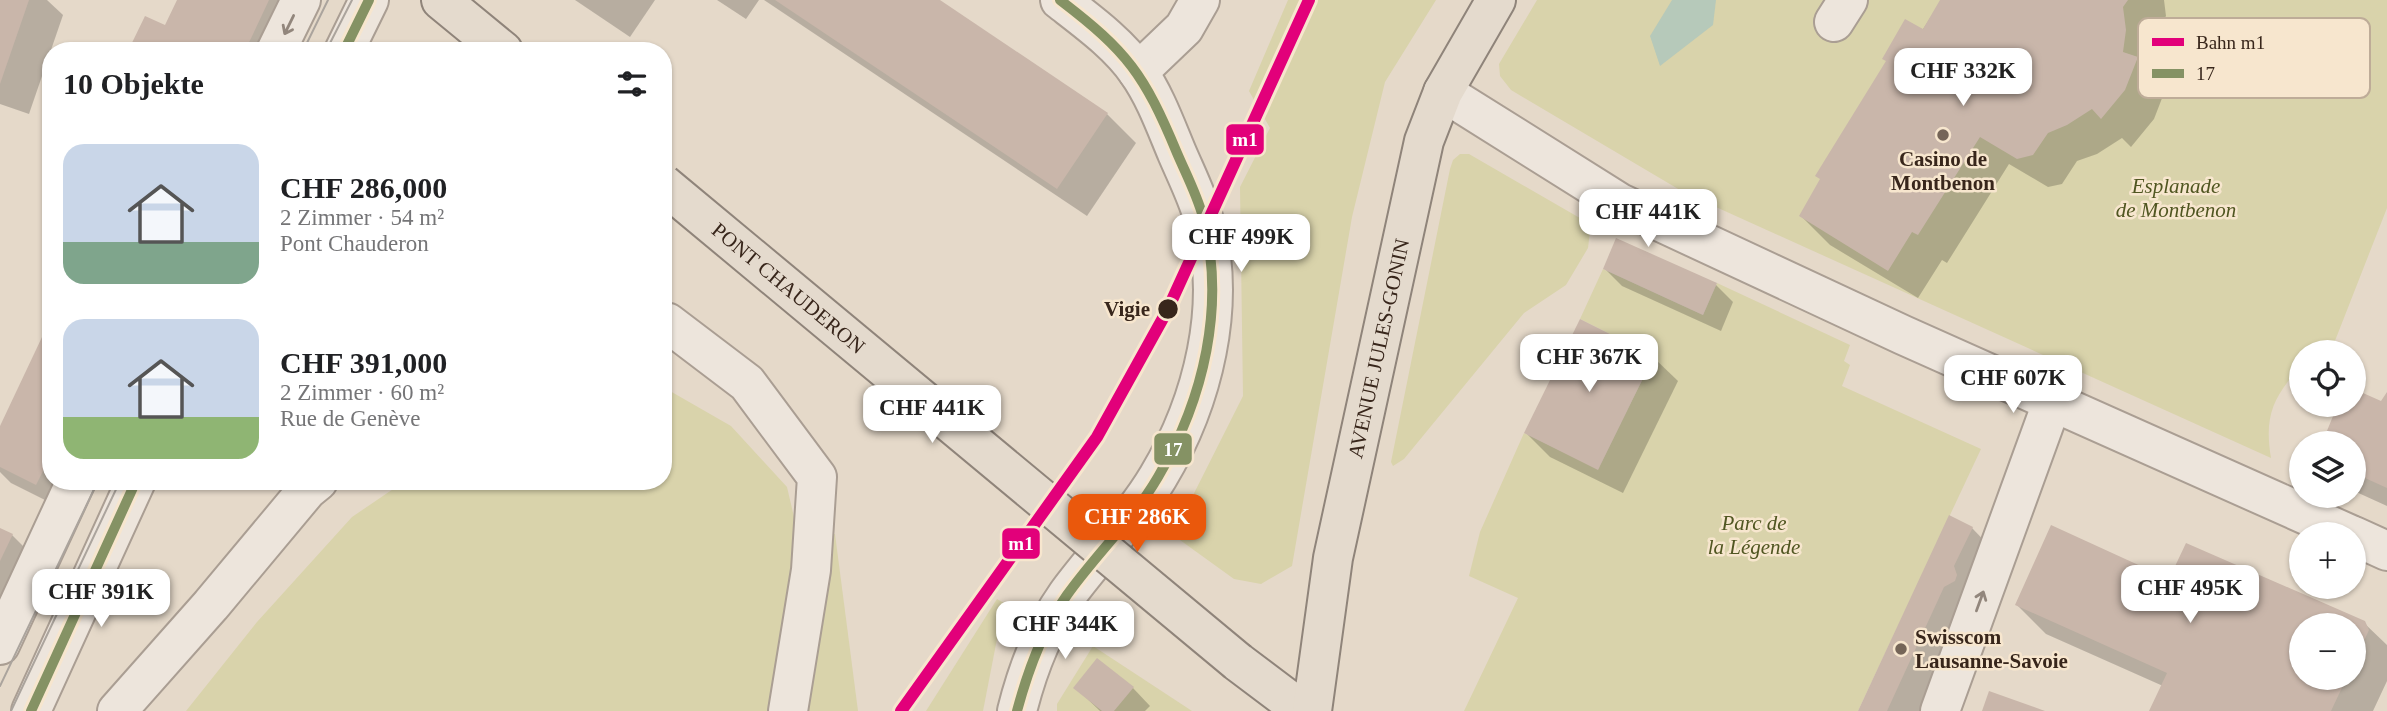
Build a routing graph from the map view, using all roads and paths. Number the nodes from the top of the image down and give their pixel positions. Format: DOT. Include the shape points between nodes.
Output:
graph roads {
  1 [pos="301,0"];
  2 [pos="369,0"];
  3 [pos="442,0"];
  4 [pos="1060,0"];
  5 [pos="1200,0"];
  6 [pos="1496,0"];
  7 [pos="280,42"];
  8 [pos="348,42"];
  9 [pos="492,42"];
  10 [pos="1138,72"];
  11 [pos="1443,92"];
  12 [pos="672,191"];
  13 [pos="672,326"];
  14 [pos="2053,400"];
  15 [pos="72,490"];
  16 [pos="132,490"];
  17 [pos="306,490"];
  18 [pos="2322,522"];
  19 [pos="2366,542"];
  20 [pos="2387,551"];
  21 [pos="0,645"];
  22 [pos="31,711"];
  23 [pos="117,711"];
  24 [pos="788,711"];
  25 [pos="1017,711"];
  26 [pos="1303,711"];
  27 [pos="1312,711"];
  28 [pos="1940,711"];
  1 -- 7 [label="street, one-way"];
  2 -- 8 [label="street"];
  3 -- 9 [label="main road"];
  4 -- 10 [label="street"];
  5 -- 10 [label="street" via="1184,28"];
  6 -- 11 [label="main road, AVENUE JULES-GONIN"];
  10 -- 25 [label="street" via="1203,216 1211,257 1210,331 1204,365 1196,399 1175,447 1157,480 1063,601 1032,663"];
  11 -- 14 [label="street" via="1620,203"];
  11 -- 27 [label="main road, AVENUE JULES-GONIN" via="1424,141 1333,558"];
  12 -- 26 [label="main road, PONT CHAUDERON, bridge"];
  13 -- 24 [label="street" via="747,383 817,477 811,570"];
  14 -- 18 [label="street"];
  28 -- 14 [label="street, one-way"];
  15 -- 21 [label="street"];
  16 -- 22 [label="street"];
  17 -- 23 [label="street"];
  19 -- 20 [label="street"];
}
